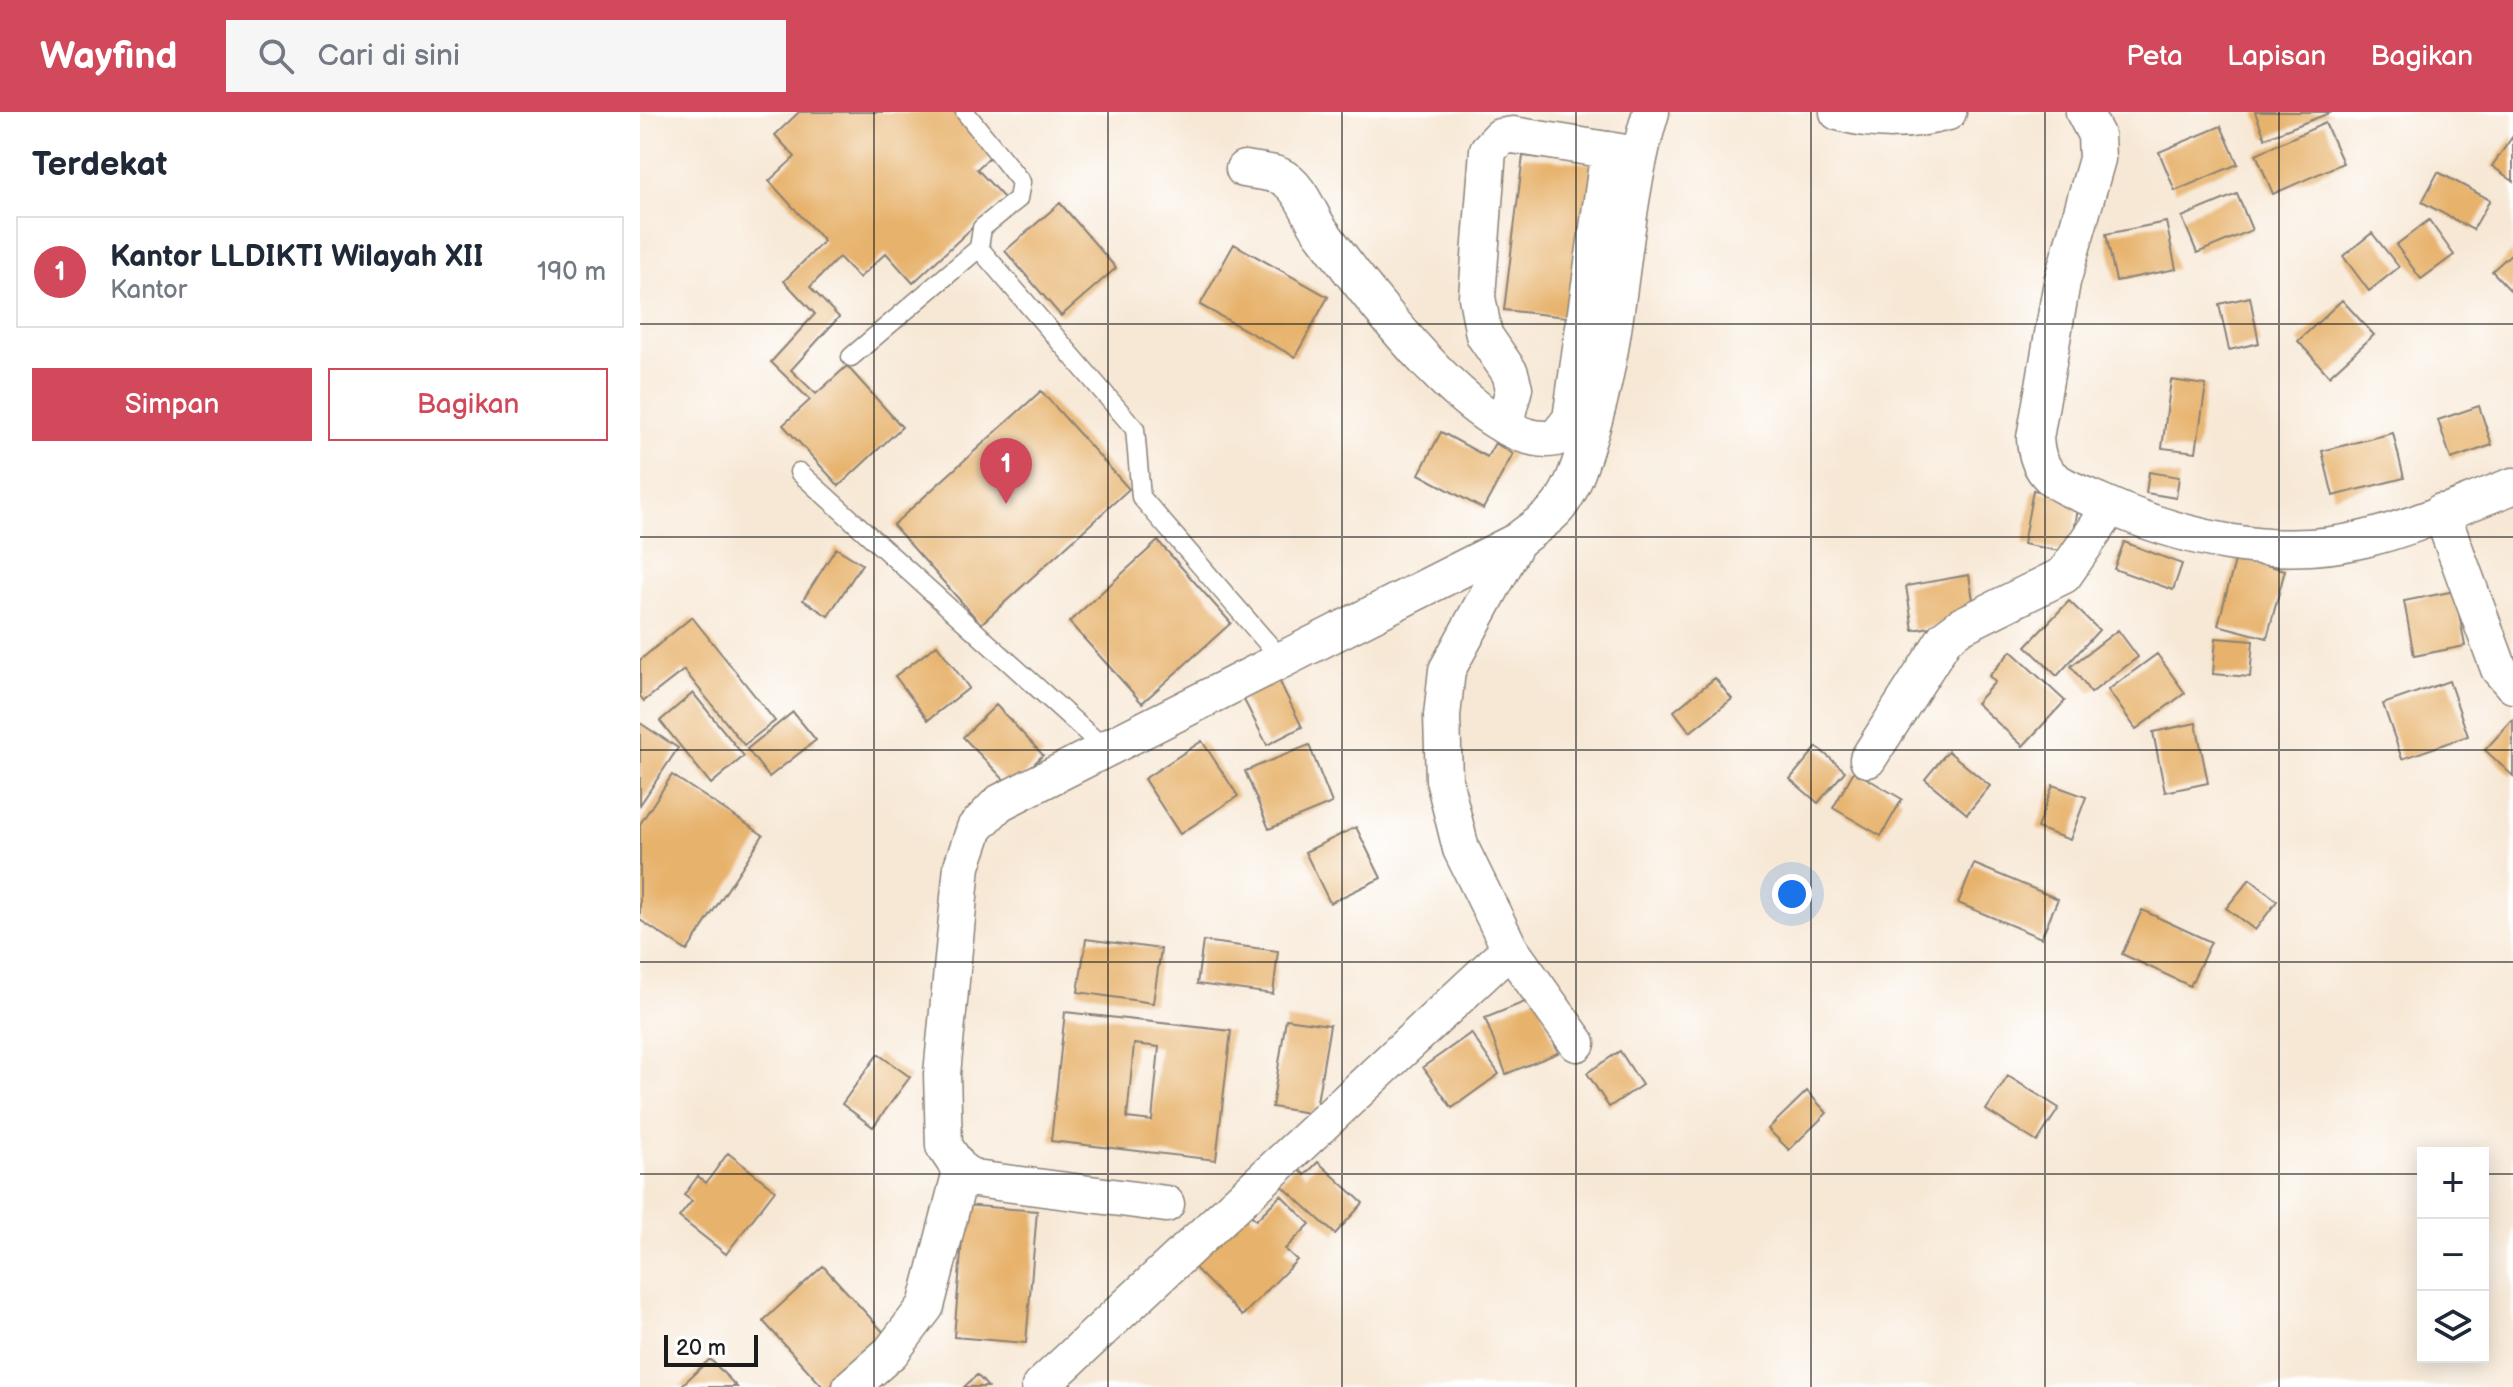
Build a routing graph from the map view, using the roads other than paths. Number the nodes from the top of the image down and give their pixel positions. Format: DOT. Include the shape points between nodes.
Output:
graph roads {
  1 [pos="965,112"];
  2 [pos="1651,112"];
  3 [pos="1838,112"];
  4 [pos="1948,112"];
  5 [pos="2084,112"];
  6 [pos="1623,152"];
  7 [pos="1244,169"];
  8 [pos="979,248"];
  9 [pos="851,357"];
  10 [pos="1504,426"];
  11 [pos="799,472"];
  12 [pos="2513,486"];
  13 [pos="2111,507"];
  14 [pos="2441,512"];
  15 [pos="1517,541"];
  16 [pos="1283,661"];
  17 [pos="2513,685"];
  18 [pos="1104,748"];
  19 [pos="1868,759"];
  20 [pos="1510,949"];
  21 [pos="1577,1043"];
  22 [pos="961,1171"];
  23 [pos="1166,1204"];
  24 [pos="851,1387"];
  25 [pos="1040,1387"];
  1 -- 8 [label="lane" via="1021,182 1018,199 982,228"];
  2 -- 6 [label="street"];
  3 -- 4 [label="street" via="1912,122"];
  5 -- 13 [label="street" via="2096,135 2097,159 2062,282 2035,447 2043,470 2055,482"];
  6 -- 10 [label="street" via="1571,419 1548,440"];
  6 -- 10 [label="street" via="1513,135 1500,137 1488,150 1477,297 1484,335 1514,388"];
  6 -- 15 [label="street" via="1630,192 1612,351 1598,409 1559,507"];
  7 -- 10 [label="street" via="1282,177 1430,367"];
  8 -- 9 [label="lane"];
  8 -- 16 [label="lane" via="1135,429 1141,497"];
  11 -- 18 [label="lane"];
  12 -- 14 [label="street"];
  13 -- 14 [label="street" via="2233,543 2279,548 2364,539"];
  13 -- 19 [label="street" via="2064,575 1945,638"];
  14 -- 17 [label="street" via="2499,669"];
  15 -- 16 [label="street"];
  15 -- 20 [label="street" via="1447,670 1442,716 1444,780 1461,849"];
  16 -- 18 [label="street"];
  18 -- 22 [label="street" via="999,803 985,814 966,848 942,1074 944,1146"];
  20 -- 21 [label="street"];
  20 -- 25 [label="street"];
  22 -- 23 [label="street" via="975,1179"];
  22 -- 24 [label="street" via="926,1306 891,1352"];
}
